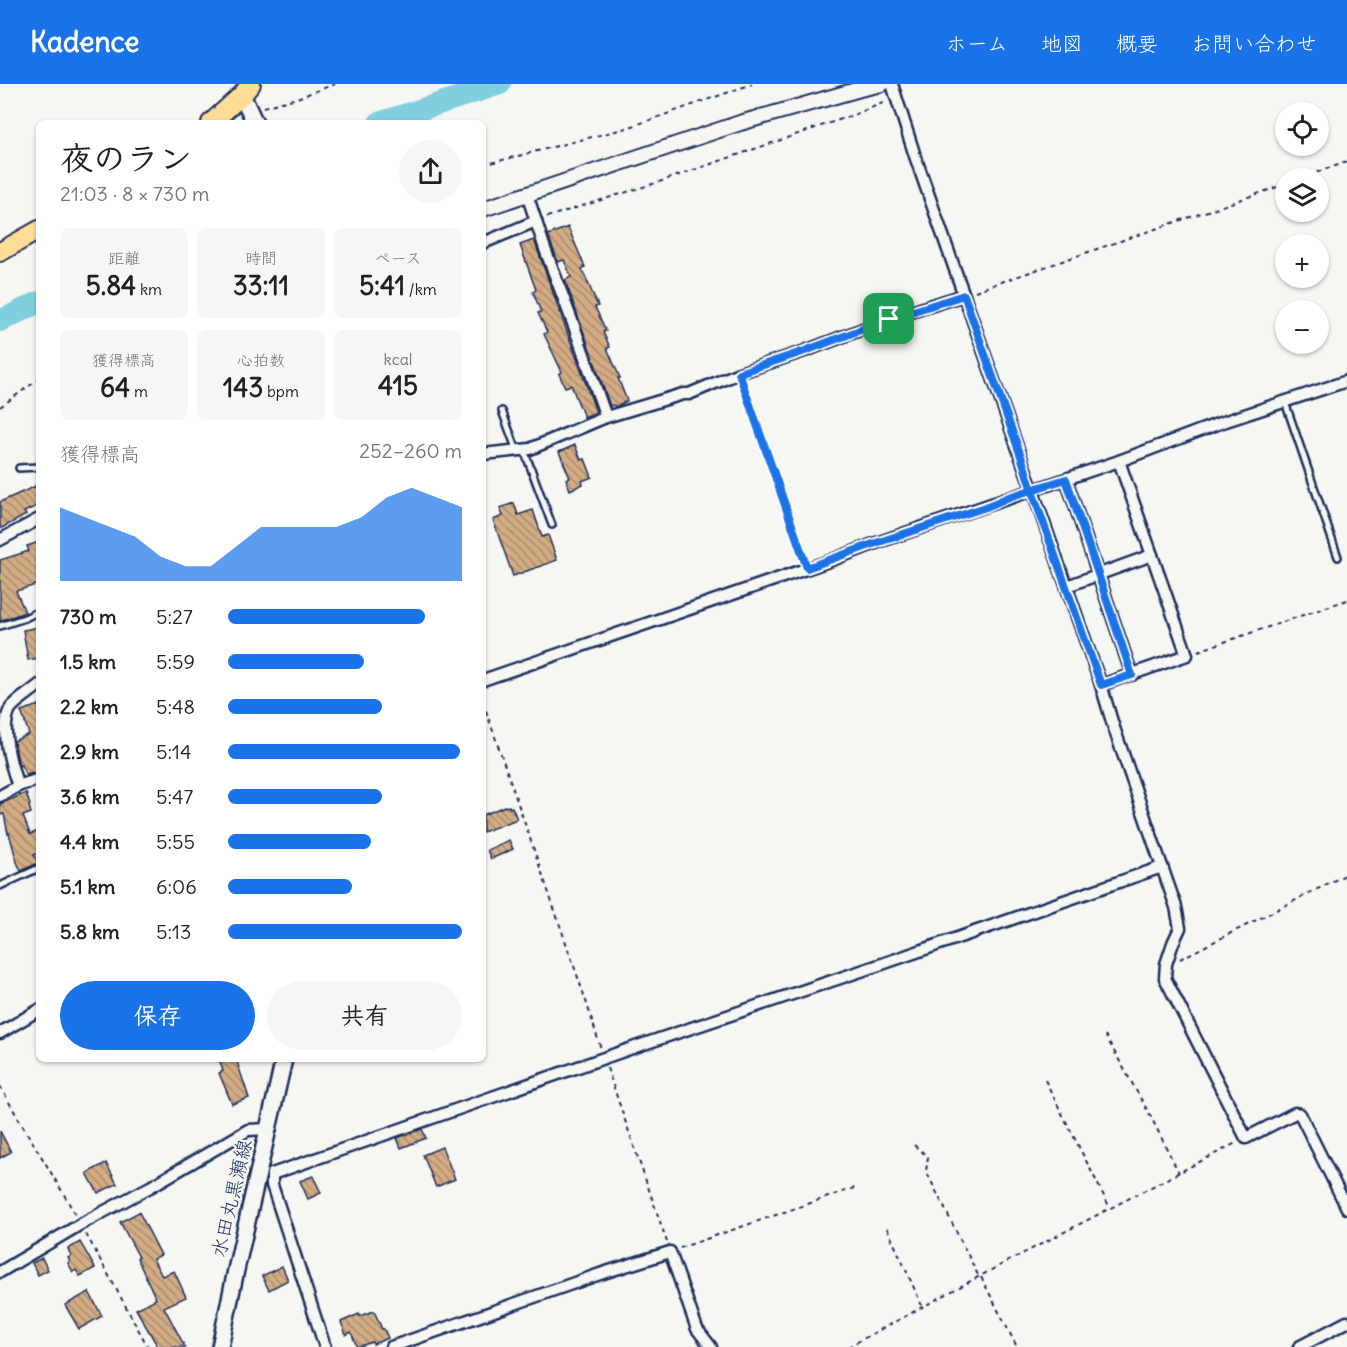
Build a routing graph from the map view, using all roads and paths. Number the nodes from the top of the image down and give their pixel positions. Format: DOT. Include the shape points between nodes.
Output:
graph roads {
  1 [pos="335,84"];
  2 [pos="752,84"];
  3 [pos="882,84"];
  4 [pos="891,84"];
  5 [pos="895,97"];
  6 [pos="249,103"];
  7 [pos="217,120"];
  8 [pos="1347,162"];
  9 [pos="486,164"];
  10 [pos="1329,168"];
  11 [pos="1275,188"];
  12 [pos="527,194"];
  13 [pos="486,208"];
  14 [pos="536,221"];
  15 [pos="36,232"];
  16 [pos="486,242"];
  17 [pos="0,252"];
  18 [pos="964,295"];
  19 [pos="739,373"];
  20 [pos="36,381"];
  21 [pos="1347,381"];
  22 [pos="1285,402"];
  23 [pos="0,407"];
  24 [pos="502,411"];
  25 [pos="606,417"];
  26 [pos="521,450"];
  27 [pos="486,454"];
  28 [pos="1119,461"];
  29 [pos="36,467"];
  30 [pos="19,468"];
  31 [pos="1066,479"];
  32 [pos="1032,491"];
  33 [pos="36,521"];
  34 [pos="552,525"];
  35 [pos="0,540"];
  36 [pos="1152,555"];
  37 [pos="1338,557"];
  38 [pos="807,568"];
  39 [pos="1098,574"];
  40 [pos="1067,586"];
  41 [pos="1347,600"];
  42 [pos="36,612"];
  43 [pos="0,626"];
  44 [pos="1187,655"];
  45 [pos="1132,675"];
  46 [pos="486,679"];
  47 [pos="1101,685"];
  48 [pos="36,688"];
  49 [pos="486,711"];
  50 [pos="3,712"];
  51 [pos="36,780"];
  52 [pos="18,786"];
  53 [pos="0,796"];
  54 [pos="1162,867"];
  55 [pos="36,869"];
  56 [pos="1347,874"];
  57 [pos="0,886"];
  58 [pos="1167,964"];
  59 [pos="36,1012"];
  60 [pos="0,1033"];
  61 [pos="1106,1035"];
  62 [pos="604,1059"];
  63 [pos="283,1062"];
  64 [pos="1045,1080"];
  65 [pos="0,1086"];
  66 [pos="268,1129"];
  67 [pos="1246,1138"];
  68 [pos="914,1145"];
  69 [pos="265,1172"];
  70 [pos="1179,1173"];
  71 [pos="857,1187"];
  72 [pos="1110,1208"];
  73 [pos="1347,1208"];
  74 [pos="81,1224"];
  75 [pos="886,1228"];
  76 [pos="670,1252"];
  77 [pos="0,1272"];
  78 [pos="980,1277"];
  79 [pos="923,1308"];
  80 [pos="1347,1322"];
  81 [pos="148,1347"];
  82 [pos="220,1347"];
  83 [pos="325,1347"];
  84 [pos="391,1347"];
  85 [pos="711,1347"];
  86 [pos="848,1347"];
  87 [pos="1017,1347"];
  88 [pos="1299,1347"];
  1 -- 6 [label="path" via="275,105"];
  2 -- 9 [label="path" via="627,128"];
  3 -- 12 [label="street" via="740,123"];
  4 -- 5 [label="street"];
  5 -- 14 [label="path" via="805,132"];
  5 -- 18 [label="street"];
  6 -- 7 [label="highway"];
  8 -- 10 [label="path"];
  11 -- 18 [label="path"];
  12 -- 13 [label="street"];
  12 -- 14 [label="street"];
  14 -- 16 [label="street"];
  14 -- 25 [label="street"];
  15 -- 17 [label="highway"];
  18 -- 19 [label="street"];
  18 -- 32 [label="street"];
  19 -- 25 [label="street" via="689,394"];
  19 -- 38 [label="path"];
  20 -- 23 [label="path"];
  21 -- 22 [label="street"];
  22 -- 28 [label="street"];
  22 -- 37 [label="lane"];
  24 -- 26 [label="lane"];
  25 -- 26 [label="street"];
  26 -- 27 [label="street"];
  26 -- 34 [label="lane"];
  28 -- 31 [label="street"];
  28 -- 36 [label="street"];
  29 -- 30 [label="lane"];
  31 -- 32 [label="street"];
  31 -- 39 [label="street"];
  32 -- 38 [label="street"];
  32 -- 40 [label="street"];
  33 -- 35 [label="street"];
  36 -- 39 [label="street"];
  36 -- 44 [label="street"];
  38 -- 46 [label="street"];
  39 -- 40 [label="street"];
  39 -- 45 [label="street"];
  40 -- 47 [label="street"];
  41 -- 44 [label="path"];
  42 -- 43 [label="lane"];
  44 -- 45 [label="street"];
  45 -- 47 [label="street"];
  47 -- 54 [label="street"];
  48 -- 50 [label="street"];
  49 -- 62 [label="path"];
  50 -- 52 [label="street" via="5,746"];
  51 -- 52 [label="street"];
  52 -- 53 [label="street"];
  54 -- 58 [label="street" via="1180,928"];
  54 -- 62 [label="street"];
  55 -- 57 [label="lane"];
  56 -- 58 [label="path"];
  58 -- 67 [label="street" via="1165,978"];
  59 -- 60 [label="street"];
  61 -- 70 [label="path"];
  62 -- 69 [label="street"];
  62 -- 76 [label="path"];
  63 -- 66 [label="main road, 水田丸黒瀬線"];
  64 -- 72 [label="path"];
  65 -- 74 [label="path"];
  66 -- 69 [label="main road, 水田丸黒瀬線"];
  66 -- 74 [label="street" via="248,1130"];
  67 -- 70 [label="path"];
  67 -- 73 [label="street" via="1300,1114"];
  68 -- 78 [label="path" via="928,1157 926,1171"];
  69 -- 82 [label="main road, 水田丸黒瀬線"];
  69 -- 83 [label="street"];
  70 -- 72 [label="path"];
  71 -- 76 [label="path"];
  72 -- 78 [label="path"];
  74 -- 77 [label="street"];
  74 -- 81 [label="path"];
  75 -- 79 [label="path"];
  76 -- 84 [label="street"];
  76 -- 85 [label="street" via="697,1329"];
  78 -- 79 [label="path"];
  78 -- 87 [label="path"];
  79 -- 86 [label="path"];
  80 -- 88 [label="street"];
}
